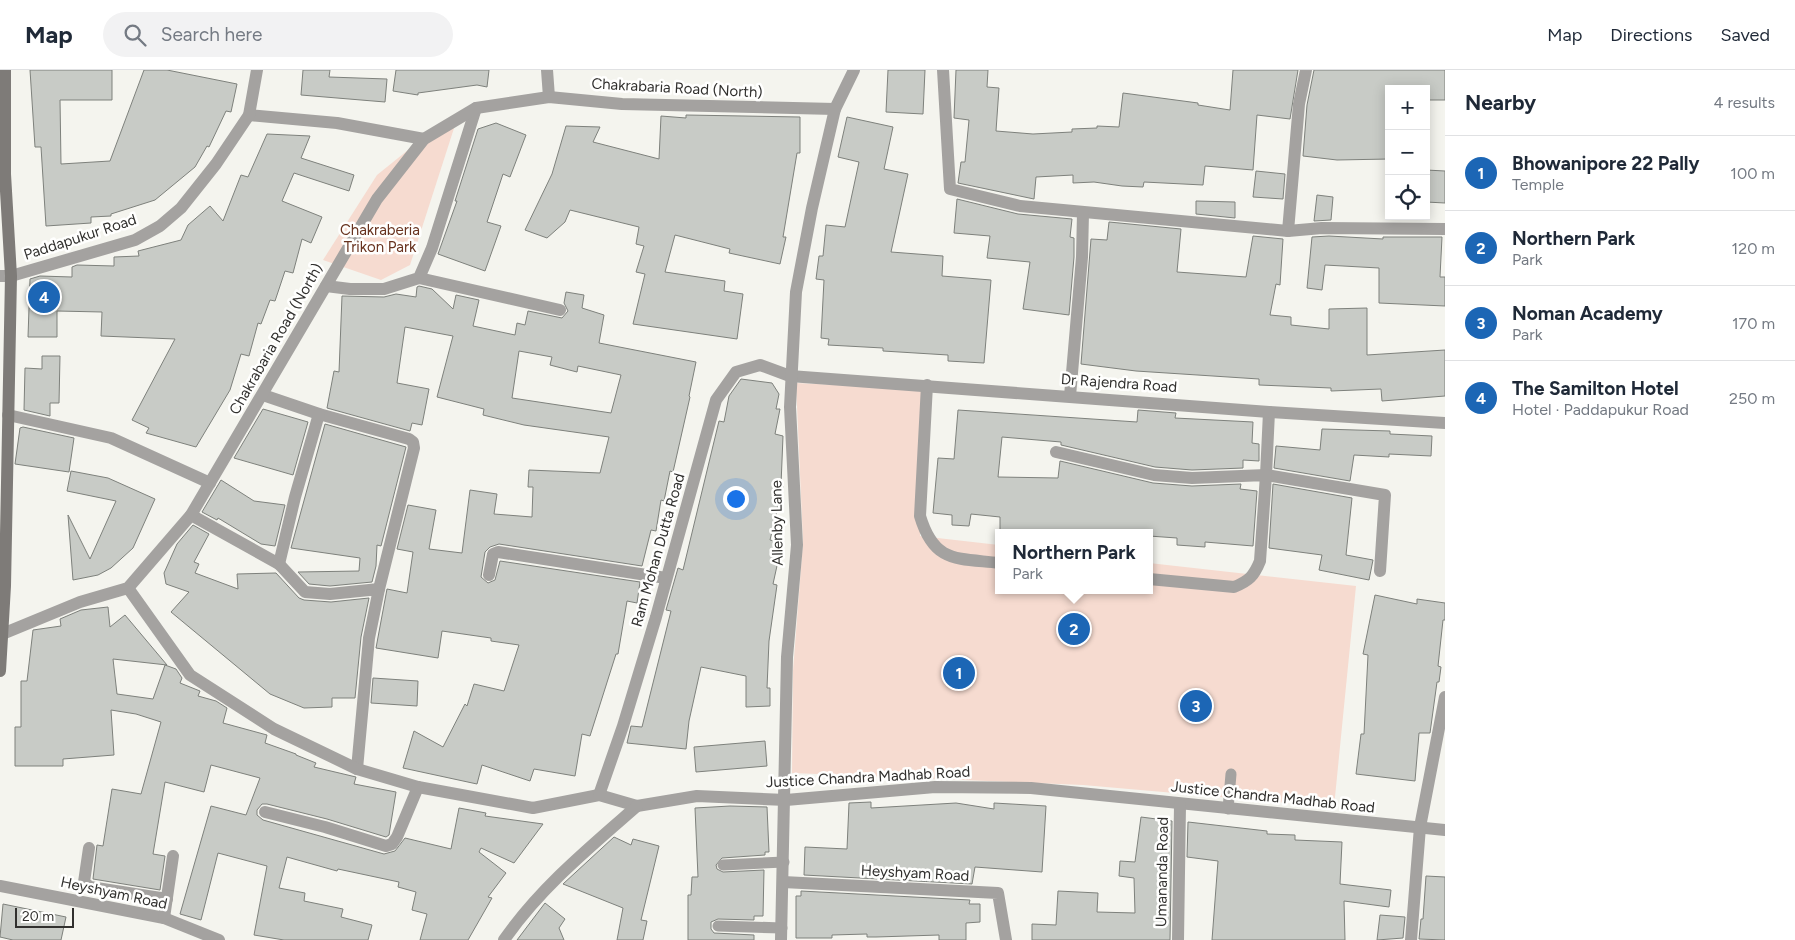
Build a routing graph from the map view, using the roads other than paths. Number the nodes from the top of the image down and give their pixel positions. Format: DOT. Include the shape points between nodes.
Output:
graph roads {
  1 [pos="5,70"];
  2 [pos="257,70"];
  3 [pos="547,70"];
  4 [pos="854,70"];
  5 [pos="944,70"];
  6 [pos="1306,70"];
  7 [pos="549,97"];
  8 [pos="476,108"];
  9 [pos="835,110"];
  10 [pos="249,115"];
  11 [pos="424,139"];
  12 [pos="1083,212"];
  13 [pos="1445,229"];
  14 [pos="1288,231"];
  15 [pos="5,276"];
  16 [pos="419,278"];
  17 [pos="326,286"];
  18 [pos="560,310"];
  19 [pos="790,376"];
  20 [pos="927,385"];
  21 [pos="263,394"];
  22 [pos="1070,396"];
  23 [pos="1269,412"];
  24 [pos="319,414"];
  25 [pos="8,415"];
  26 [pos="1445,423"];
  27 [pos="1056,452"];
  28 [pos="1266,475"];
  29 [pos="210,483"];
  30 [pos="191,515"];
  31 [pos="995,563"];
  32 [pos="279,564"];
  33 [pos="1380,571"];
  34 [pos="489,575"];
  35 [pos="666,578"];
  36 [pos="1153,580"];
  37 [pos="128,588"];
  38 [pos="379,588"];
  39 [pos="1,635"];
  40 [pos="0,671"];
  41 [pos="1445,697"];
  42 [pos="357,770"];
  43 [pos="1231,774"];
  44 [pos="418,787"];
  45 [pos="599,795"];
  46 [pos="786,800"];
  47 [pos="1180,805"];
  48 [pos="637,806"];
  49 [pos="1228,809"];
  50 [pos="265,812"];
  51 [pos="1420,828"];
  52 [pos="1445,830"];
  53 [pos="89,848"];
  54 [pos="173,856"];
  55 [pos="784,862"];
  56 [pos="724,865"];
  57 [pos="783,882"];
  58 [pos="0,886"];
  59 [pos="90,887"];
  60 [pos="167,899"];
  61 [pos="88,903"];
  62 [pos="164,918"];
  63 [pos="718,926"];
  64 [pos="782,934"];
  65 [pos="219,940"];
  66 [pos="504,940"];
  67 [pos="1006,940"];
  68 [pos="1178,940"];
  69 [pos="1411,940"];
  1 -- 15 [label="main road"];
  2 -- 10 [label="street, Paddapukur Road"];
  3 -- 7 [label="street"];
  4 -- 9 [label="street, Allenby Lane"];
  5 -- 12 [label="street" via="950,189 1020,206"];
  6 -- 14 [label="street" via="1299,104"];
  7 -- 8 [label="street, Chakrabaria Road (North)"];
  7 -- 9 [label="street, Chakrabaria Road (North)" via="622,104"];
  8 -- 11 [label="street, Chakrabaria Road (North)"];
  8 -- 16 [label="street" via="432,248"];
  9 -- 19 [label="street, Allenby Lane" via="796,292"];
  10 -- 11 [label="street" via="337,123"];
  10 -- 15 [label="street, Paddapukur Road" via="187,201 160,226 135,240"];
  11 -- 17 [label="street, Chakrabaria Road (North)" via="377,199"];
  12 -- 14 [label="street"];
  12 -- 22 [label="street"];
  13 -- 14 [label="street" via="1322,228"];
  15 -- 25 [label="main road"];
  16 -- 17 [label="street" via="384,289"];
  16 -- 18 [label="street"];
  17 -- 21 [label="street, Chakrabaria Road (North)"];
  19 -- 20 [label="street, Dr Rajendra Road"];
  19 -- 35 [label="street, Ram Mohan Dutta Road" via="760,365 736,372 716,400"];
  19 -- 46 [label="street, Allenby Lane" via="797,545 787,657"];
  20 -- 22 [label="street, Dr Rajendra Road"];
  20 -- 31 [label="street" via="920,516 925,532 932,545 942,553 958,559"];
  21 -- 24 [label="street"];
  21 -- 29 [label="street, Chakrabaria Road (North)"];
  22 -- 23 [label="street, Dr Rajendra Road"];
  23 -- 26 [label="street, Dr Rajendra Road"];
  23 -- 28 [label="street"];
  24 -- 32 [label="street"];
  24 -- 38 [label="street" via="410,438 413,442"];
  25 -- 29 [label="street" via="112,438"];
  25 -- 39 [label="main road"];
  27 -- 28 [label="street" via="1154,474 1192,478"];
  28 -- 33 [label="street" via="1385,495"];
  28 -- 36 [label="street" via="1260,561 1255,574 1247,582 1234,587"];
  29 -- 30 [label="street, Chakrabaria Road (North)"];
  30 -- 32 [label="street"];
  30 -- 37 [label="street, Chakrabaria Road (North)"];
  32 -- 38 [label="street" via="306,592 330,594"];
  34 -- 35 [label="street" via="493,554 498,552"];
  35 -- 45 [label="street, Ram Mohan Dutta Road" via="623,726"];
  37 -- 39 [label="street" via="80,602"];
  37 -- 42 [label="street, Justice Chandra Madhab Road" via="190,675 274,729"];
  38 -- 42 [label="street" via="370,638"];
  39 -- 40 [label="main road"];
  41 -- 51 [label="street"];
  42 -- 44 [label="street, Justice Chandra Madhab Road"];
  43 -- 49 [label="lane"];
  44 -- 45 [label="street, Justice Chandra Madhab Road" via="533,808"];
  44 -- 50 [label="street" via="392,844 386,846 325,826"];
  45 -- 48 [label="street, Justice Chandra Madhab Road"];
  46 -- 47 [label="street, Justice Chandra Madhab Road" via="935,788 1032,788"];
  46 -- 48 [label="street, Justice Chandra Madhab Road" via="697,796"];
  46 -- 55 [label="street, Allenby Lane"];
  47 -- 49 [label="street, Justice Chandra Madhab Road"];
  47 -- 68 [label="street, Umananda Road"];
  48 -- 66 [label="street" via="574,860 520,917"];
  49 -- 51 [label="street, Justice Chandra Madhab Road"];
  51 -- 52 [label="street, Justice Chandra Madhab Road"];
  51 -- 69 [label="street"];
  53 -- 59 [label="street" via="84,882"];
  54 -- 60 [label="street"];
  55 -- 56 [label="lane"];
  55 -- 57 [label="street, Allenby Lane"];
  57 -- 64 [label="street, Allenby Lane"];
  57 -- 67 [label="street, Heyshyam Road" via="998,893"];
  58 -- 61 [label="street, Heyshyam Road"];
  59 -- 60 [label="street"];
  59 -- 61 [label="street"];
  60 -- 62 [label="street"];
  61 -- 62 [label="street, Heyshyam Road"];
  62 -- 65 [label="street, Heyshyam Road"];
  63 -- 64 [label="lane"];
}
